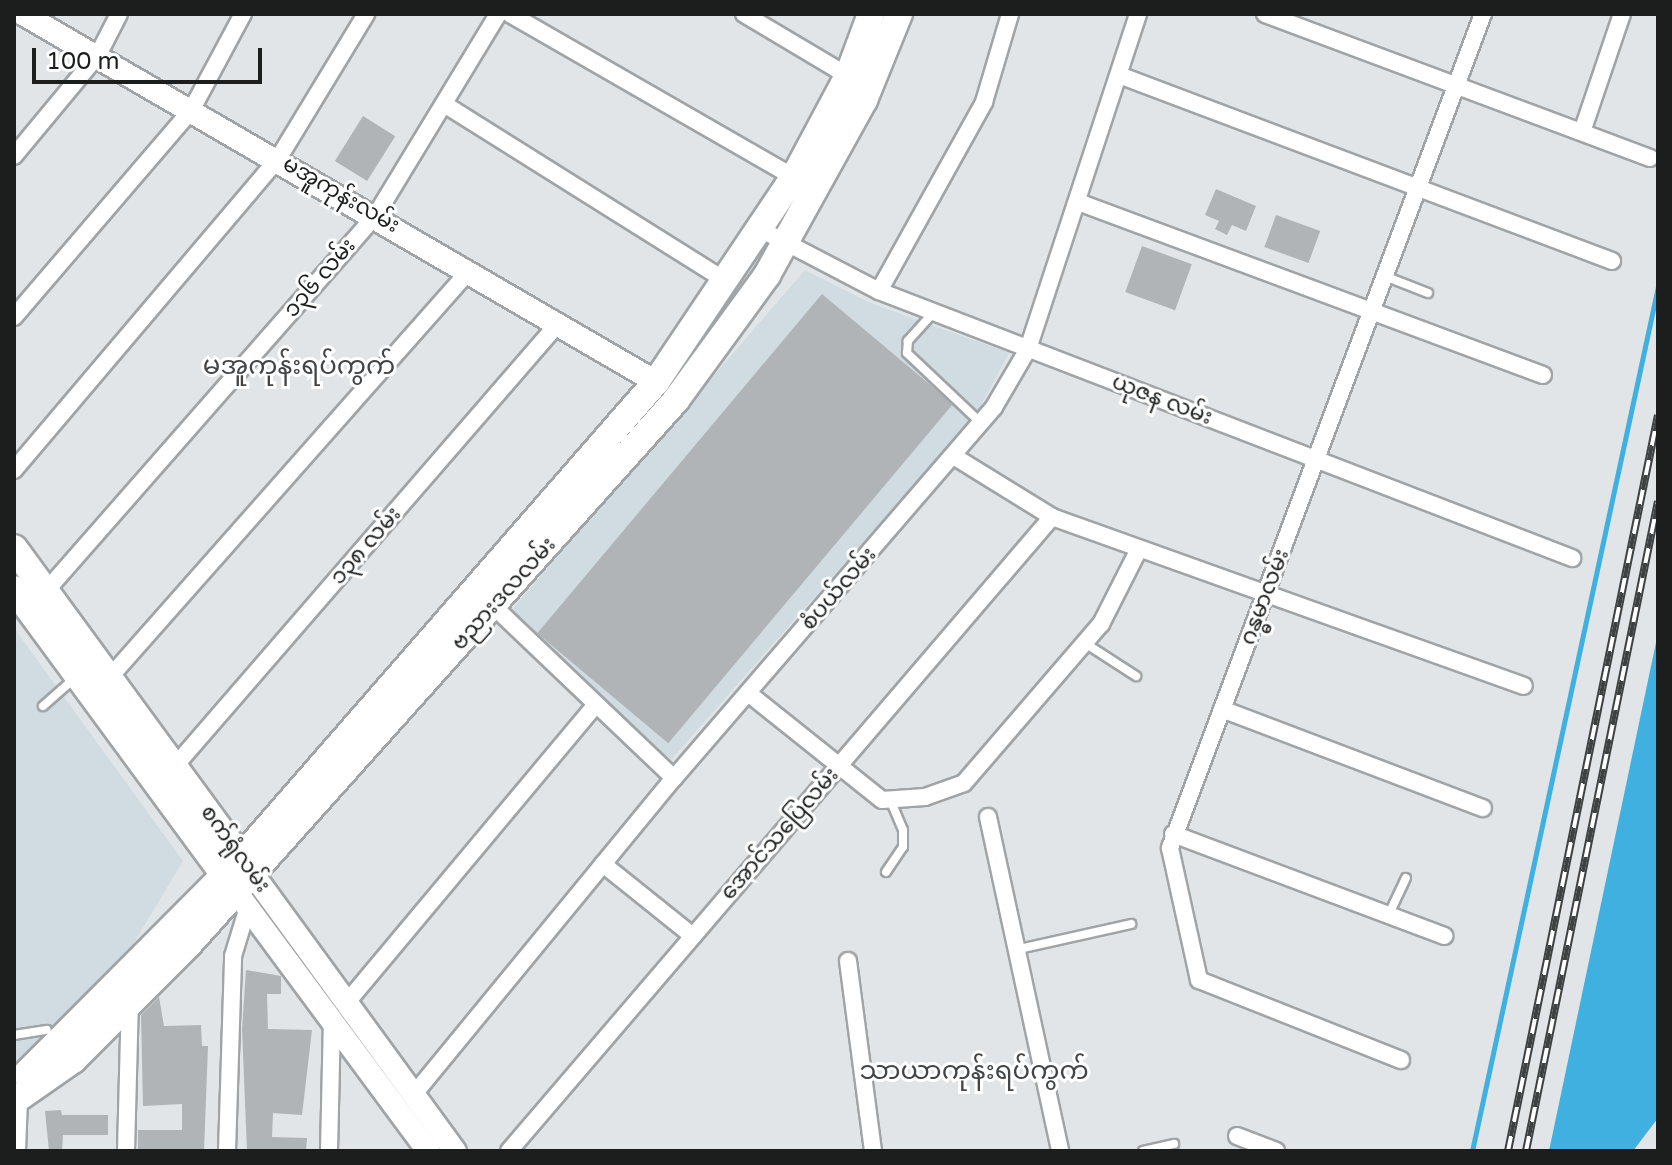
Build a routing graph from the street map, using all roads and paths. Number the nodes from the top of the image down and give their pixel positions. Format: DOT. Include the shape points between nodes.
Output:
graph roads {
  1 [pos="23,14"];
  2 [pos="119,14"];
  3 [pos="243,14"];
  4 [pos="366,14"];
  5 [pos="498,14"];
  6 [pos="510,14"];
  7 [pos="744,14"];
  8 [pos="871,14"];
  9 [pos="899,14"];
  10 [pos="1010,14"];
  11 [pos="1138,14"];
  12 [pos="1265,14"];
  13 [pos="1483,14"];
  14 [pos="1622,14"];
  15 [pos="98,55"];
  16 [pos="1119,75"];
  17 [pos="848,76"];
  18 [pos="1456,88"];
  19 [pos="444,104"];
  20 [pos="192,109"];
  21 [pos="1582,132"];
  22 [pos="14,156"];
  23 [pos="1650,158"];
  24 [pos="278,159"];
  25 [pos="794,177"];
  26 [pos="1420,189"];
  27 [pos="1078,202"];
  28 [pos="376,215"];
  29 [pos="758,228"];
  30 [pos="784,243"];
  31 [pos="1612,261"];
  32 [pos="469,271"];
  33 [pos="1387,277"];
  34 [pos="725,280"];
  35 [pos="879,291"];
  36 [pos="1428,293"];
  37 [pos="1374,311"];
  38 [pos="934,312"];
  39 [pos="14,317"];
  40 [pos="556,326"];
  41 [pos="1028,349"];
  42 [pos="1543,375"];
  43 [pos="656,382"];
  44 [pos="982,424"];
  45 [pos="955,457"];
  46 [pos="1316,460"];
  47 [pos="14,470"];
  48 [pos="1052,517"];
  49 [pos="14,548"];
  50 [pos="1139,549"];
  51 [pos="1572,558"];
  52 [pos="473,588"];
  53 [pos="14,589"];
  54 [pos="46,591"];
  55 [pos="1268,593"];
  56 [pos="494,606"];
  57 [pos="1085,643"];
  58 [pos="79,675"];
  59 [pos="1136,676"];
  60 [pos="110,677"];
  61 [pos="1524,686"];
  62 [pos="748,693"];
  63 [pos="43,706"];
  64 [pos="595,706"];
  65 [pos="1222,709"];
  66 [pos="175,766"];
  67 [pos="839,766"];
  68 [pos="674,778"];
  69 [pos="887,801"];
  70 [pos="1483,808"];
  71 [pos="988,817"];
  72 [pos="1173,834"];
  73 [pos="603,864"];
  74 [pos="886,872"];
  75 [pos="1406,878"];
  76 [pos="241,882"];
  77 [pos="1388,916"];
  78 [pos="1131,924"];
  79 [pos="693,936"];
  80 [pos="1444,936"];
  81 [pos="1019,949"];
  82 [pos="848,961"];
  83 [pos="130,1002"];
  84 [pos="340,1008"];
  85 [pos="14,1035"];
  86 [pos="60,1045"];
  87 [pos="1401,1060"];
  88 [pos="16,1093"];
  89 [pos="415,1093"];
  90 [pos="1237,1136"];
  91 [pos="1174,1144"];
  92 [pos="17,1151"];
  93 [pos="126,1151"];
  94 [pos="227,1151"];
  95 [pos="329,1151"];
  96 [pos="428,1151"];
  97 [pos="455,1151"];
  98 [pos="509,1151"];
  99 [pos="873,1151"];
  100 [pos="1060,1151"];
  101 [pos="1143,1151"];
  102 [pos="1276,1151"];
  1 -- 15 [label="street, မအူကုန်းလမ်း"];
  2 -- 15 [label="street"];
  3 -- 20 [label="street"];
  4 -- 24 [label="street"];
  5 -- 19 [label="street, ၁၃၆ လမ်း"];
  6 -- 25 [label="street"];
  7 -- 17 [label="street"];
  8 -- 17 [label="main road, ဗညားဒလလမ်း"];
  9 -- 30 [label="main road, ဗညားဒလလမ်း" via="864,100"];
  10 -- 35 [label="street" via="984,102"];
  11 -- 16 [label="street, စံပယ်လမ်း"];
  12 -- 18 [label="street"];
  13 -- 18 [label="street, ဂန္ဓမာလမ်း"];
  14 -- 21 [label="street"];
  15 -- 20 [label="street, မအူကုန်းလမ်း"];
  15 -- 22 [label="street"];
  16 -- 26 [label="street"];
  16 -- 27 [label="street, စံပယ်လမ်း"];
  17 -- 25 [label="main road, ဗညားဒလလမ်း"];
  18 -- 21 [label="street"];
  18 -- 26 [label="street, ဂန္ဓမာလမ်း"];
  19 -- 28 [label="street, ၁၃၆ လမ်း"];
  19 -- 34 [label="street"];
  20 -- 24 [label="street, မအူကုန်းလမ်း"];
  20 -- 39 [label="street"];
  21 -- 23 [label="street"];
  24 -- 28 [label="street, မအူကုန်းလမ်း"];
  24 -- 47 [label="street"];
  25 -- 29 [label="main road, ဗညားဒလလမ်း"];
  26 -- 31 [label="street"];
  26 -- 33 [label="street, ဂန္ဓမာလမ်း"];
  27 -- 37 [label="street"];
  27 -- 41 [label="street, စံပယ်လမ်း"];
  28 -- 32 [label="street, မအူကုန်းလမ်း"];
  28 -- 54 [label="street, ၁၃၆ လမ်း"];
  29 -- 30 [label="street, ယုဇန လမ်း"];
  29 -- 34 [label="main road, ဗညားဒလလမ်း"];
  30 -- 35 [label="street, ယုဇန လမ်း"];
  30 -- 56 [label="main road, ဗညားဒလလမ်း" via="737,321 676,400"];
  32 -- 40 [label="street, မအူကုန်းလမ်း"];
  32 -- 60 [label="street"];
  33 -- 36 [label="lane"];
  33 -- 37 [label="street, ဂန္ဓမာလမ်း"];
  34 -- 43 [label="main road, ဗညားဒလလမ်း"];
  35 -- 38 [label="street, ယုဇန လမ်း"];
  37 -- 42 [label="street"];
  37 -- 46 [label="street, ဂန္ဓမာလမ်း"];
  38 -- 41 [label="street, ယုဇန လမ်း"];
  38 -- 44 [label="lane" via="908,341 907,353"];
  40 -- 43 [label="street, မအူကုန်းလမ်း"];
  40 -- 66 [label="street, ၁၃၈ လမ်း"];
  41 -- 44 [label="street, စံပယ်လမ်း"];
  41 -- 46 [label="street, ယုဇန လမ်း"];
  43 -- 52 [label="main road, ဗညားဒလလမ်း"];
  44 -- 45 [label="street, စံပယ်လမ်း"];
  45 -- 48 [label="street"];
  45 -- 62 [label="street, စံပယ်လမ်း"];
  46 -- 51 [label="street, ယုဇန လမ်း"];
  46 -- 55 [label="street, ဂန္ဓမာလမ်း"];
  48 -- 50 [label="street"];
  48 -- 67 [label="street, အောင်သပြေလမ်း"];
  49 -- 54 [label="main road, စက်ရုံလမ်း"];
  50 -- 55 [label="street"];
  50 -- 57 [label="street" via="1114,606"];
  52 -- 56 [label="street"];
  52 -- 76 [label="main road, ဗညားဒလလမ်း"];
  53 -- 58 [label="main road, စက်ရုံလမ်း"];
  54 -- 60 [label="main road, စက်ရုံလမ်း"];
  55 -- 61 [label="street"];
  55 -- 65 [label="street, ဂန္ဓမာလမ်း"];
  56 -- 64 [label="street"];
  56 -- 76 [label="main road, ဗညားဒလလမ်း"];
  57 -- 59 [label="lane"];
  57 -- 69 [label="street" via="964,783"];
  58 -- 63 [label="lane"];
  58 -- 76 [label="main road, စက်ရုံလမ်း"];
  60 -- 66 [label="main road, စက်ရုံလမ်း"];
  62 -- 67 [label="street"];
  62 -- 68 [label="street, စံပယ်လမ်း"];
  64 -- 68 [label="street"];
  64 -- 84 [label="street"];
  65 -- 70 [label="street"];
  65 -- 72 [label="street, ဂန္ဓမာလမ်း"];
  66 -- 76 [label="main road, စက်ရုံလမ်း"];
  67 -- 69 [label="street"];
  67 -- 79 [label="street, အောင်သပြေလမ်း"];
  68 -- 73 [label="street, စံပယ်လမ်း"];
  69 -- 74 [label="lane" via="903,847"];
  71 -- 81 [label="street"];
  72 -- 77 [label="street"];
  72 -- 87 [label="street, ဂန္ဓမာလမ်း" via="1170,859 1199,980 1222,994"];
  73 -- 79 [label="street"];
  73 -- 89 [label="street, စံပယ်လမ်း"];
  75 -- 77 [label="lane"];
  76 -- 83 [label="main road, ဗညားဒလလမ်း"];
  76 -- 84 [label="street, စက်ရုံလမ်း"];
  76 -- 84 [label="street, စက်ရုံလမ်း"];
  76 -- 86 [label="main road, ဗညားဒလလမ်း"];
  76 -- 94 [label="street" via="233,956"];
  77 -- 80 [label="street"];
  78 -- 81 [label="lane"];
  79 -- 98 [label="street, အောင်သပြေလမ်း"];
  81 -- 100 [label="street"];
  82 -- 99 [label="street"];
  83 -- 86 [label="main road, ဗညားဒလလမ်း"];
  83 -- 93 [label="street"];
  84 -- 89 [label="street, စက်ရုံလမ်း"];
  84 -- 95 [label="street"];
  84 -- 96 [label="street, စက်ရုံလမ်း"];
  85 -- 86 [label="lane"];
  86 -- 88 [label="main road, ဗညားဒလလမ်း"];
  88 -- 92 [label="street"];
  89 -- 97 [label="street, စက်ရုံလမ်း"];
  90 -- 102 [label="street"];
  91 -- 101 [label="lane"];
}
